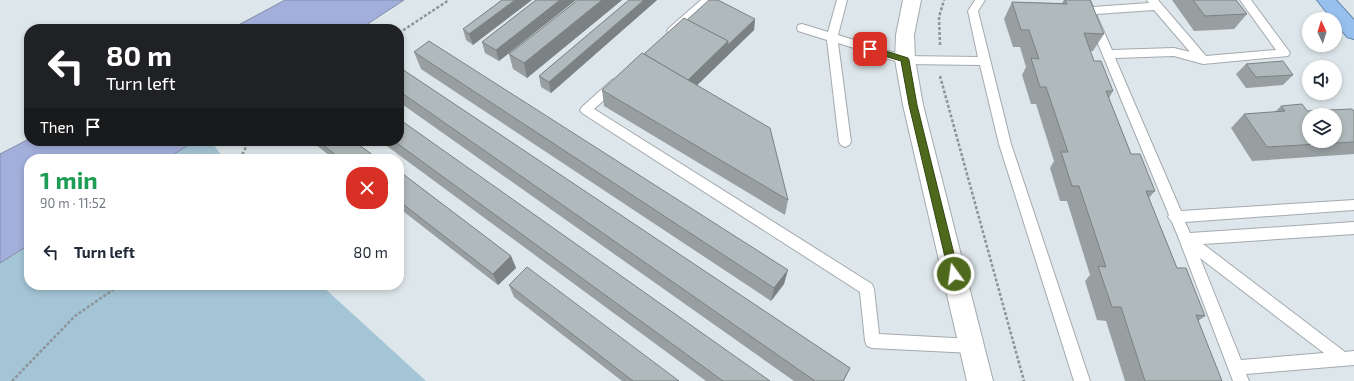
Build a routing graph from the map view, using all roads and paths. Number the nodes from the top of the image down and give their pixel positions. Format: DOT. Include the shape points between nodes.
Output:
graph roads {
  1 [pos="449,0"];
  2 [pos="708,0"];
  3 [pos="842,0"];
  4 [pos="912,0"];
  5 [pos="944,0"];
  6 [pos="980,0"];
  7 [pos="1246,0"];
  8 [pos="1326,0"];
  9 [pos="1154,3"];
  10 [pos="1087,5"];
  11 [pos="802,28"];
  12 [pos="404,30"];
  13 [pos="1354,32"];
  14 [pos="832,36"];
  15 [pos="662,42"];
  16 [pos="1107,54"];
  17 [pos="905,60"];
  18 [pos="940,60"];
  19 [pos="1203,60"];
  20 [pos="985,61"];
  21 [pos="627,73"];
  22 [pos="844,142"];
  23 [pos="1354,205"];
  24 [pos="1289,209"];
  25 [pos="1176,217"];
  26 [pos="1354,228"];
  27 [pos="1304,231"];
  28 [pos="1186,239"];
  29 [pos="113,290"];
  30 [pos="972,346"];
  31 [pos="1348,359"];
  32 [pos="1239,374"];
  33 [pos="12,381"];
  34 [pos="980,381"];
  35 [pos="1024,381"];
  36 [pos="1082,381"];
  1 -- 12 [label="path"];
  2 -- 15 [label="lane"];
  3 -- 14 [label="lane"];
  4 -- 17 [label="main road" via="905,35"];
  5 -- 18 [label="path" via="939,17"];
  6 -- 20 [label="lane" via="973,11"];
  7 -- 19 [label="lane" via="1284,53"];
  8 -- 13 [label="highway"];
  9 -- 10 [label="lane"];
  9 -- 19 [label="lane"];
  10 -- 16 [label="lane"];
  11 -- 14 [label="lane"];
  14 -- 17 [label="lane"];
  14 -- 22 [label="lane"];
  16 -- 19 [label="lane" via="1174,52"];
  16 -- 25 [label="lane"];
  17 -- 18 [label="lane"];
  17 -- 30 [label="main road" via="913,105"];
  18 -- 20 [label="lane"];
  18 -- 35 [label="path" via="940,74"];
  20 -- 36 [label="lane" via="1005,144"];
  21 -- 30 [label="lane" via="586,110 867,289 872,341"];
  23 -- 24 [label="lane"];
  24 -- 25 [label="lane"];
  24 -- 27 [label="lane"];
  25 -- 28 [label="lane"];
  26 -- 27 [label="lane"];
  27 -- 28 [label="lane"];
  28 -- 31 [label="lane"];
  28 -- 32 [label="lane"];
  29 -- 33 [label="path" via="75,316"];
  30 -- 34 [label="main road"];
  31 -- 32 [label="lane"];
}
